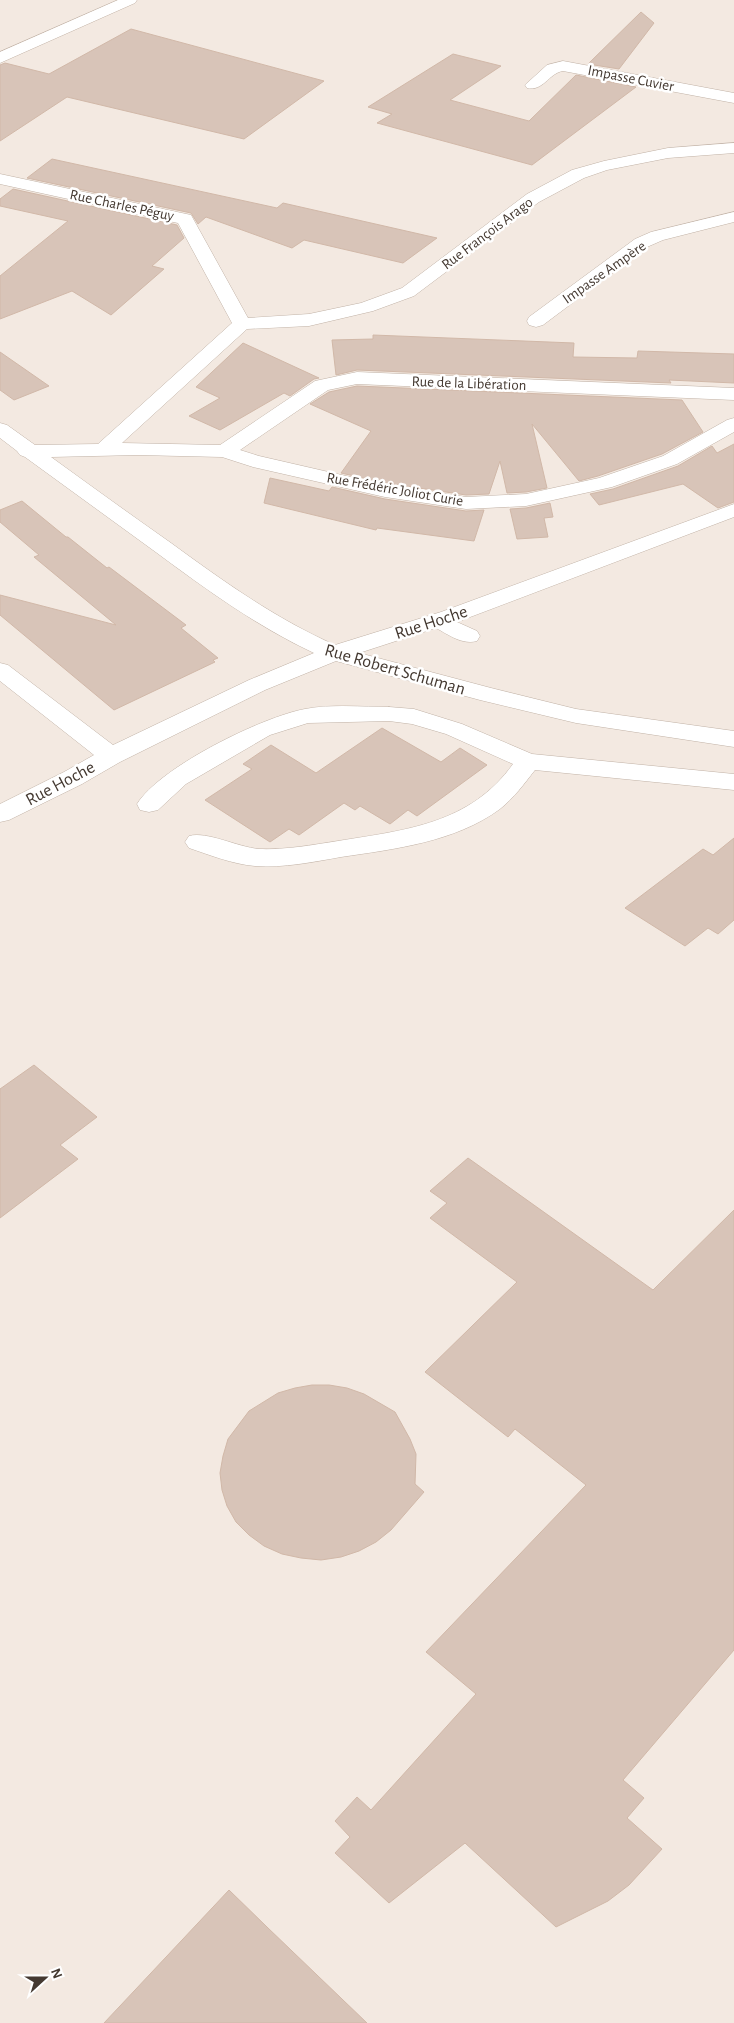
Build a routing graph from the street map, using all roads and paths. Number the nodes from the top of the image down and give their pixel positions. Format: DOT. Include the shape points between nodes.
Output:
graph roads {
  1 [pos="130,0"];
  2 [pos="0,58"];
  3 [pos="533,85"];
  4 [pos="734,98"];
  5 [pos="734,148"];
  6 [pos="0,179"];
  7 [pos="734,217"];
  8 [pos="536,321"];
  9 [pos="242,324"];
  10 [pos="734,394"];
  11 [pos="734,424"];
  12 [pos="0,429"];
  13 [pos="104,449"];
  14 [pos="32,451"];
  15 [pos="224,451"];
  16 [pos="0,452"];
  17 [pos="734,510"];
  18 [pos="438,621"];
  19 [pos="469,636"];
  20 [pos="334,654"];
  21 [pos="0,670"];
  22 [pos="734,739"];
  23 [pos="111,756"];
  24 [pos="528,761"];
  25 [pos="734,782"];
  26 [pos="148,804"];
  27 [pos="0,814"];
  28 [pos="198,842"];
  1 -- 2 [label="street"];
  3 -- 4 [label="street, Impasse Cuvier" via="552,68 563,66"];
  5 -- 9 [label="street, Rue François Arago" via="659,155 578,174 533,198 408,292 366,307 309,320"];
  6 -- 9 [label="street, Rue Charles Péguy" via="186,219"];
  7 -- 8 [label="street, Impasse Ampère" via="641,243"];
  9 -- 13 [label="street"];
  10 -- 15 [label="street, Rue de la Libération" via="357,378 322,385"];
  11 -- 15 [label="street, Rue Frédéric Joliot Curie" via="670,460 605,483 526,500 466,503 385,491 253,461"];
  12 -- 14 [label="street, Rue Robert Schuman"];
  13 -- 14 [label="street, Rue Frédéric Joliot Curie"];
  13 -- 15 [label="street, Rue Frédéric Joliot Curie"];
  14 -- 16 [label="street, Rue Frédéric Joliot Curie"];
  14 -- 20 [label="street, Rue Robert Schuman" via="250,608"];
  17 -- 18 [label="street, Rue Hoche"];
  18 -- 19 [label="street"];
  18 -- 20 [label="street, Rue Hoche"];
  20 -- 22 [label="street, Rue Robert Schuman" via="576,716"];
  20 -- 23 [label="street, Rue Hoche" via="257,685"];
  21 -- 23 [label="street"];
  23 -- 27 [label="street, Rue Hoche"];
  24 -- 25 [label="street"];
  24 -- 26 [label="street" via="454,729 414,717 389,714 306,716 262,730 177,778"];
  24 -- 28 [label="street" via="518,779 470,818 414,837 278,857 253,857"];
}
